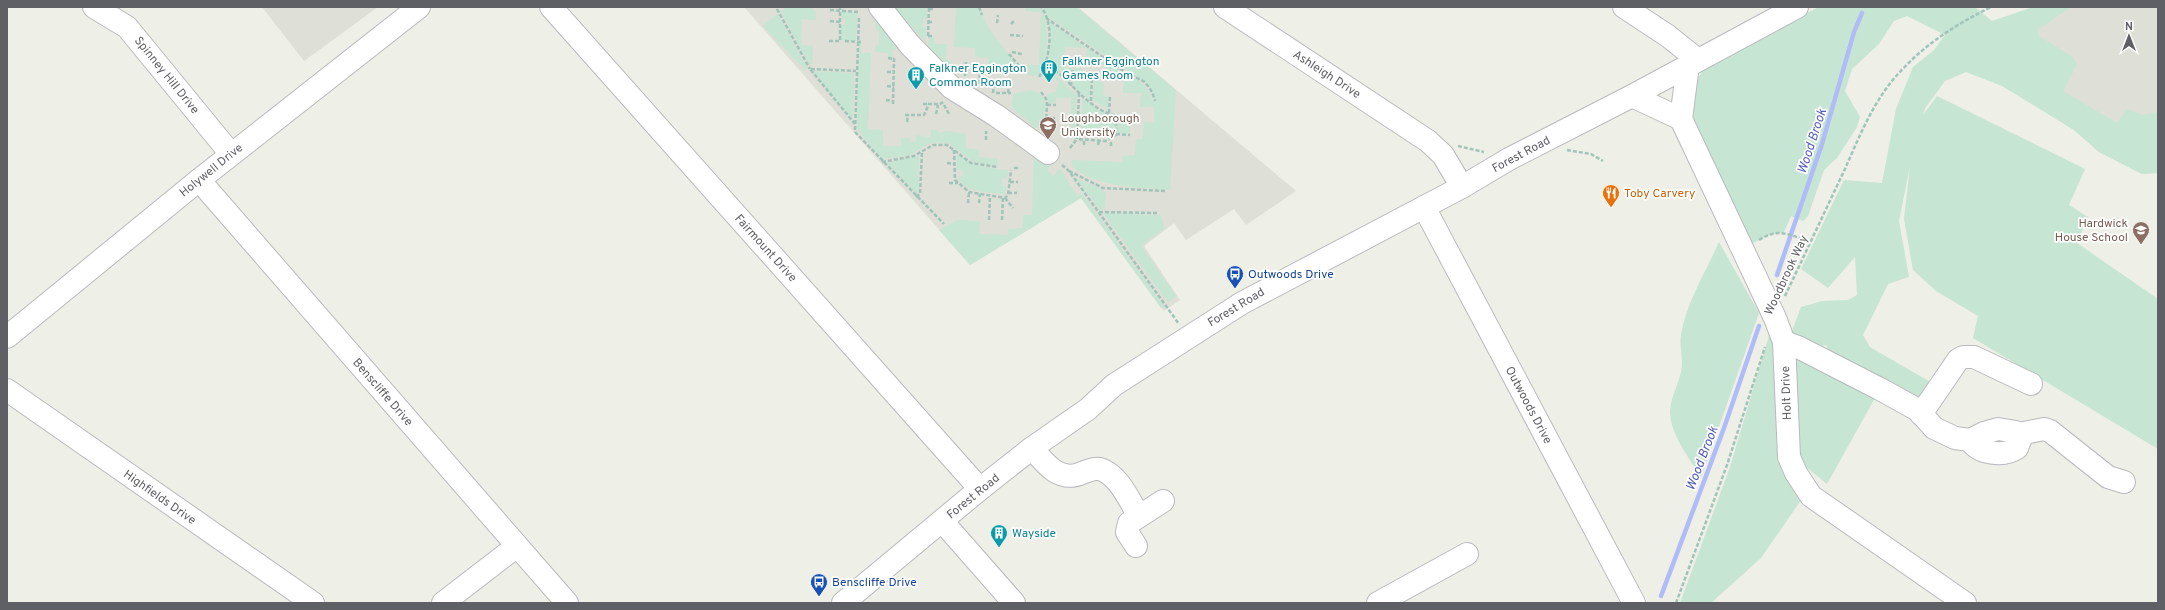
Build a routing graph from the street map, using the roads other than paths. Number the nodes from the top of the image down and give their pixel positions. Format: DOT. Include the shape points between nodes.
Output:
graph roads {
  1 [pos="94,7"];
  2 [pos="419,7"];
  3 [pos="551,7"];
  4 [pos="880,7"];
  5 [pos="1225,7"];
  6 [pos="1624,7"];
  7 [pos="1797,7"];
  8 [pos="1693,62"];
  9 [pos="1632,96"];
  10 [pos="1681,119"];
  11 [pos="1046,144"];
  12 [pos="231,154"];
  13 [pos="199,180"];
  14 [pos="1462,187"];
  15 [pos="1424,207"];
  16 [pos="7,337"];
  17 [pos="1775,343"];
  18 [pos="2031,384"];
  19 [pos="7,390"];
  20 [pos="1922,414"];
  21 [pos="1032,448"];
  22 [pos="2124,482"];
  23 [pos="980,489"];
  24 [pos="1163,500"];
  25 [pos="1139,516"];
  26 [pos="942,521"];
  27 [pos="517,546"];
  28 [pos="1136,546"];
  29 [pos="1458,553"];
  30 [pos="313,603"];
  31 [pos="443,603"];
  32 [pos="567,603"];
  33 [pos="843,603"];
  34 [pos="1014,603"];
  35 [pos="1378,603"];
  36 [pos="1634,603"];
  37 [pos="1965,603"];
  1 -- 12 [label="street, Spinney Hill Drive" via="127,26"];
  2 -- 12 [label="street, Holywell Drive"];
  3 -- 23 [label="street, Fairmount Drive"];
  4 -- 11 [label="street" via="919,45 951,98 997,116"];
  5 -- 14 [label="street, Ashleigh Drive" via="1428,141 1444,155"];
  6 -- 8 [label="street" via="1668,36"];
  7 -- 8 [label="street, Forest Road"];
  8 -- 9 [label="street, Forest Road"];
  8 -- 10 [label="street"];
  9 -- 10 [label="street"];
  9 -- 14 [label="street, Forest Road"];
  10 -- 17 [label="street, Holt Drive" via="1775,318"];
  12 -- 13 [label="street, Holywell Drive"];
  13 -- 16 [label="street, Holywell Drive"];
  13 -- 27 [label="street, Benscliffe Drive"];
  14 -- 15 [label="street, Forest Road"];
  15 -- 21 [label="street, Forest Road" via="1242,303 1114,385 1088,409"];
  15 -- 36 [label="street, Outwoods Drive"];
  17 -- 20 [label="street" via="1798,347 1880,389"];
  17 -- 37 [label="street, Holt Drive" via="1789,457 1811,496"];
  18 -- 20 [label="street" via="1974,357 1963,357 1958,360"];
  19 -- 30 [label="street, Highfields Drive"];
  20 -- 22 [label="street" via="1934,428 1961,440 1970,440 1976,448 1984,451 2006,454 2017,448 2021,438 2019,434 2044,430 2056,433 2108,477"];
  21 -- 23 [label="street, Forest Road"];
  21 -- 25 [label="street" via="1056,473 1073,476 1090,469 1099,469 1110,474"];
  23 -- 26 [label="street, Forest Road"];
  24 -- 25 [label="street"];
  25 -- 28 [label="street" via="1127,528"];
  26 -- 33 [label="street, Forest Road"];
  26 -- 34 [label="street"];
  27 -- 31 [label="street"];
  27 -- 32 [label="street, Benscliffe Drive"];
  29 -- 35 [label="street"];
}
